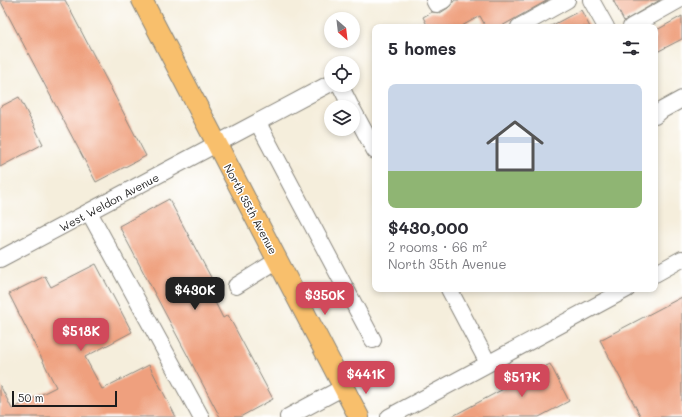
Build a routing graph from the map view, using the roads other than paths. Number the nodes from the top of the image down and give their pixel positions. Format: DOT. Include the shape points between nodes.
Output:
graph roads {
  1 [pos="142,0"];
  2 [pos="434,0"];
  3 [pos="444,0"];
  4 [pos="567,0"];
  5 [pos="591,0"];
  6 [pos="679,0"];
  7 [pos="524,24"];
  8 [pos="604,24"];
  9 [pos="636,24"];
  10 [pos="324,87"];
  11 [pos="682,99"];
  12 [pos="658,113"];
  13 [pos="258,123"];
  14 [pos="360,123"];
  15 [pos="217,145"];
  16 [pos="372,145"];
  17 [pos="89,212"];
  18 [pos="0,259"];
  19 [pos="278,260"];
  20 [pos="682,260"];
  21 [pos="658,272"];
  22 [pos="236,286"];
  23 [pos="450,292"];
  24 [pos="621,292"];
  25 [pos="374,340"];
  26 [pos="488,364"];
  27 [pos="344,387"];
  28 [pos="201,417"];
  29 [pos="288,417"];
  30 [pos="359,417"];
  31 [pos="389,417"];
  1 -- 15 [label="main road, North 35th Avenue"];
  2 -- 3 [label="street" via="436,4"];
  4 -- 7 [label="street"];
  5 -- 8 [label="street"];
  6 -- 9 [label="street"];
  10 -- 13 [label="street, West Weldon Avenue"];
  11 -- 12 [label="street"];
  13 -- 15 [label="street, West Weldon Avenue"];
  13 -- 25 [label="street"];
  14 -- 16 [label="street"];
  15 -- 17 [label="street, West Weldon Avenue"];
  15 -- 19 [label="main road, North 35th Avenue"];
  17 -- 18 [label="street, West Weldon Avenue"];
  17 -- 28 [label="street"];
  19 -- 22 [label="street"];
  19 -- 27 [label="main road, North 35th Avenue"];
  20 -- 21 [label="street"];
  23 -- 26 [label="street"];
  24 -- 26 [label="street"];
  26 -- 31 [label="street"];
  27 -- 29 [label="street"];
  27 -- 30 [label="main road, North 35th Avenue"];
}
